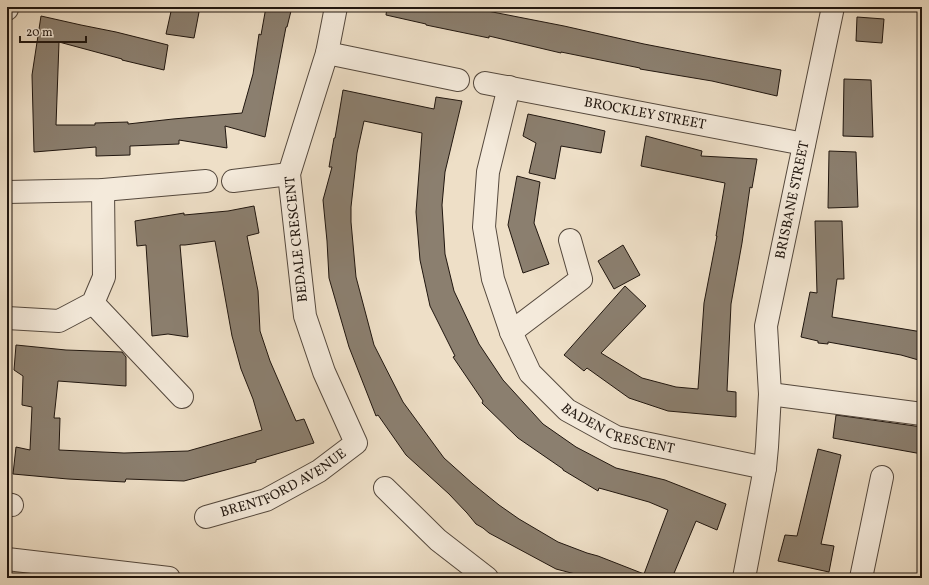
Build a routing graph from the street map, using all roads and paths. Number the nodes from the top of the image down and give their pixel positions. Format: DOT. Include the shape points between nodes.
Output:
graph roads {
  1 [pos="336,7"];
  2 [pos="833,7"];
  3 [pos="327,53"];
  4 [pos="458,80"];
  5 [pos="485,83"];
  6 [pos="509,87"];
  7 [pos="804,144"];
  8 [pos="289,174"];
  9 [pos="206,181"];
  10 [pos="233,181"];
  11 [pos="103,190"];
  12 [pos="7,192"];
  13 [pos="570,240"];
  14 [pos="93,302"];
  15 [pos="7,318"];
  16 [pos="511,332"];
  17 [pos="770,394"];
  18 [pos="182,397"];
  19 [pos="922,414"];
  20 [pos="356,443"];
  21 [pos="765,468"];
  22 [pos="882,477"];
  23 [pos="385,488"];
  24 [pos="206,517"];
  25 [pos="7,559"];
  26 [pos="169,578"];
  27 [pos="487,578"];
  28 [pos="744,578"];
  29 [pos="861,578"];
  1 -- 3 [label="street, BEDALE CRESCENT"];
  2 -- 7 [label="street, BRISBANE STREET"];
  3 -- 4 [label="street"];
  3 -- 8 [label="street, BEDALE CRESCENT"];
  5 -- 6 [label="street, BROCKLEY STREET"];
  6 -- 7 [label="street, BROCKLEY STREET"];
  6 -- 16 [label="street, BADEN CRESCENT" via="488,172 484,227 493,279"];
  7 -- 17 [label="street, BRISBANE STREET" via="766,326"];
  8 -- 10 [label="street"];
  8 -- 20 [label="street, BEDALE CRESCENT" via="305,316 324,372"];
  9 -- 11 [label="street"];
  11 -- 12 [label="street"];
  11 -- 14 [label="street" via="104,277"];
  13 -- 16 [label="street" via="581,279"];
  14 -- 15 [label="street" via="59,321"];
  14 -- 18 [label="street"];
  16 -- 21 [label="street, BADEN CRESCENT" via="530,373 561,405 616,437"];
  17 -- 19 [label="street"];
  17 -- 21 [label="street, BRISBANE STREET"];
  20 -- 24 [label="street, BRENTFORD AVENUE" via="319,472 266,500"];
  21 -- 28 [label="street, BRISBANE STREET"];
  22 -- 29 [label="street"];
  23 -- 27 [label="street" via="438,540"];
  25 -- 26 [label="street"];
}
